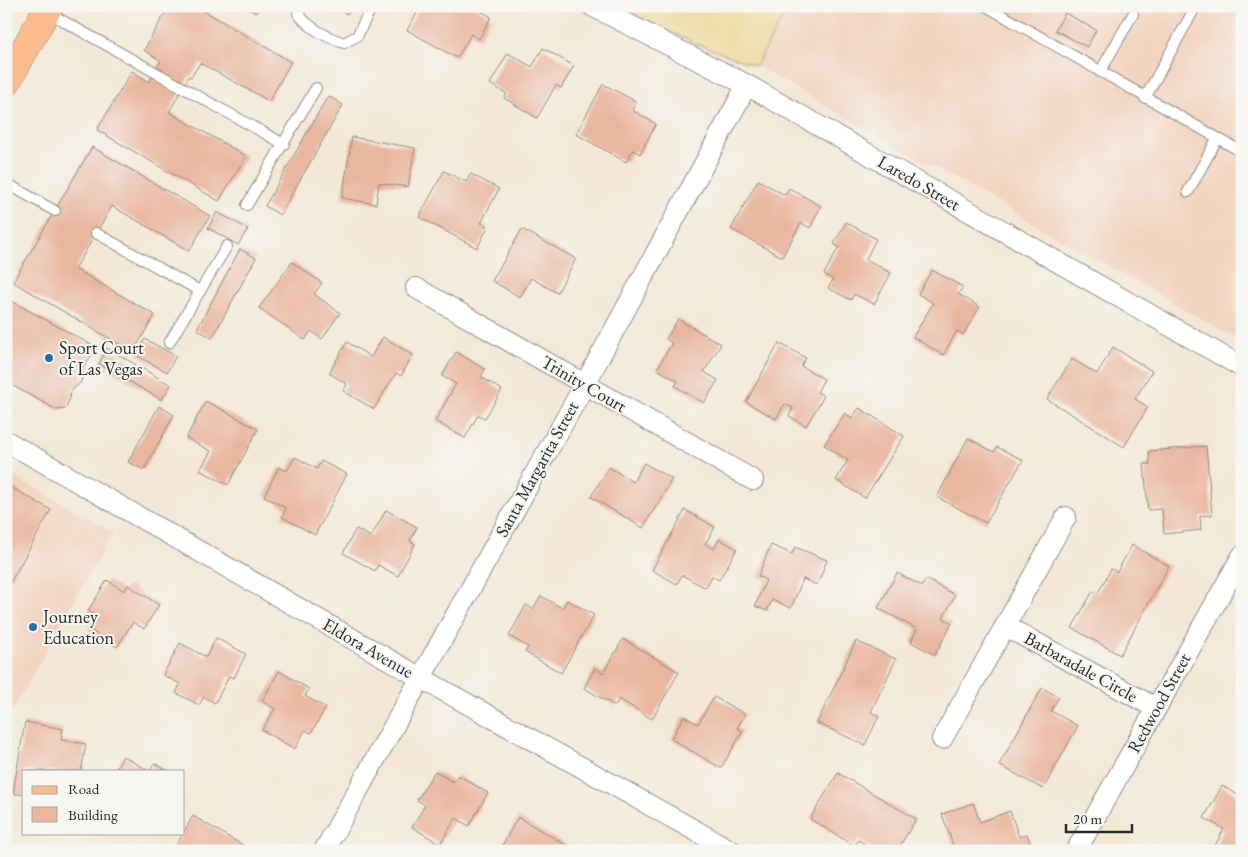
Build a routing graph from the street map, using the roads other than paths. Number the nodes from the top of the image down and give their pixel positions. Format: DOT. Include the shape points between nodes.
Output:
graph roads {
  1 [pos="300,6"];
  2 [pos="372,6"];
  3 [pos="592,6"];
  4 [pos="986,6"];
  5 [pos="1196,6"];
  6 [pos="48,9"];
  7 [pos="1003,11"];
  8 [pos="1133,14"];
  9 [pos="1100,72"];
  10 [pos="6,83"];
  11 [pos="747,85"];
  12 [pos="316,88"];
  13 [pos="1145,98"];
  14 [pos="1217,139"];
  15 [pos="284,144"];
  16 [pos="1242,152"];
  17 [pos="6,183"];
  18 [pos="1188,192"];
  19 [pos="247,205"];
  20 [pos="55,210"];
  21 [pos="96,233"];
  22 [pos="227,246"];
  23 [pos="416,288"];
  24 [pos="200,291"];
  25 [pos="169,343"];
  26 [pos="1242,367"];
  27 [pos="585,384"];
  28 [pos="6,441"];
  29 [pos="753,480"];
  30 [pos="1066,517"];
  31 [pos="1242,556"];
  32 [pos="1005,626"];
  33 [pos="421,678"];
  34 [pos="1156,708"];
  35 [pos="942,738"];
  36 [pos="324,851"];
  37 [pos="732,851"];
  38 [pos="1076,851"];
  1 -- 2 [label="lane" via="298,13 302,20 344,43 357,36"];
  3 -- 11 [label="street, Laredo Street"];
  4 -- 7 [label="lane"];
  5 -- 13 [label="lane"];
  6 -- 10 [label="main road"];
  6 -- 15 [label="lane"];
  7 -- 9 [label="lane"];
  8 -- 9 [label="lane"];
  9 -- 13 [label="lane"];
  11 -- 26 [label="street, Laredo Street"];
  11 -- 27 [label="street, Santa Margarita Street"];
  12 -- 15 [label="lane"];
  13 -- 14 [label="lane"];
  14 -- 16 [label="lane"];
  14 -- 18 [label="lane"];
  15 -- 19 [label="lane"];
  17 -- 20 [label="lane"];
  21 -- 24 [label="lane"];
  22 -- 24 [label="lane"];
  23 -- 27 [label="street, Trinity Court"];
  24 -- 25 [label="lane"];
  27 -- 29 [label="street, Trinity Court"];
  27 -- 33 [label="street, Santa Margarita Street"];
  28 -- 33 [label="street, Eldora Avenue"];
  30 -- 32 [label="street, Barbaradale Circle"];
  31 -- 34 [label="street, Redwood Street"];
  32 -- 34 [label="street, Barbaradale Circle"];
  32 -- 35 [label="street, Barbaradale Circle"];
  33 -- 36 [label="street, Santa Margarita Street"];
  33 -- 37 [label="street, Eldora Avenue"];
  34 -- 38 [label="street, Redwood Street"];
}
